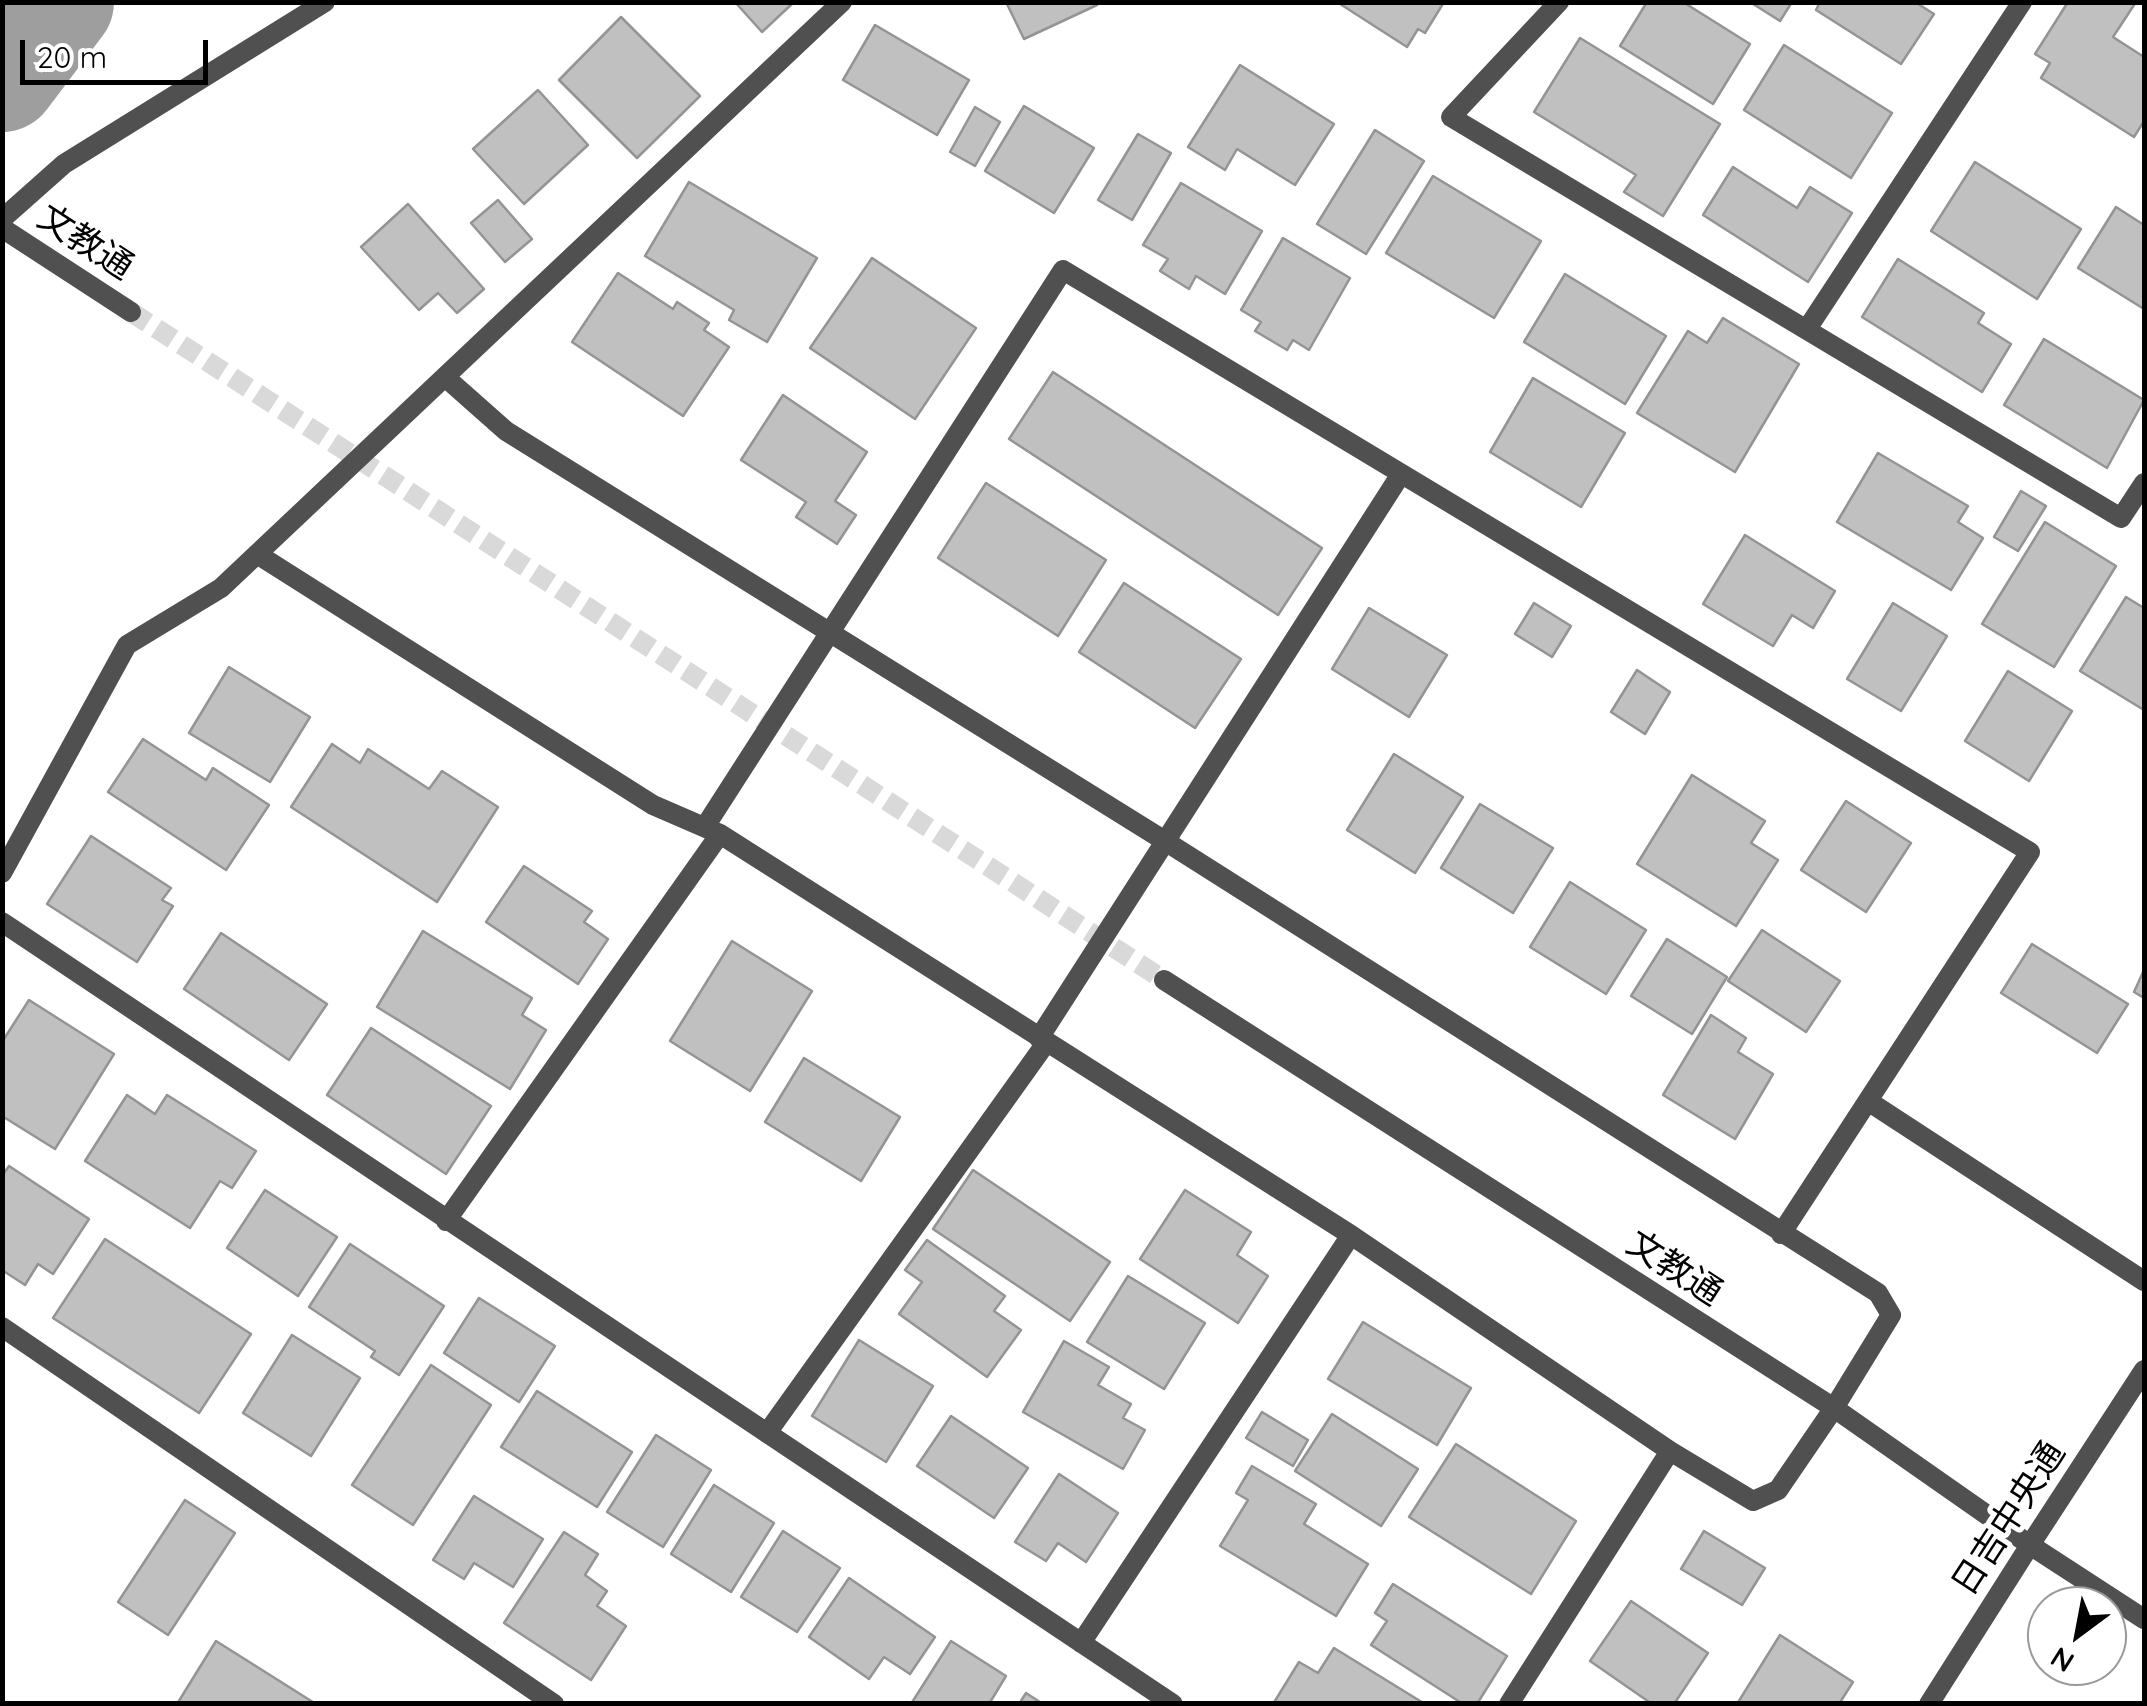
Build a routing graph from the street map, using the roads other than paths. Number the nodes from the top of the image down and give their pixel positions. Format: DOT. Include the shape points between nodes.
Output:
graph roads {
  1 [pos="325,2"];
  2 [pos="842,2"];
  3 [pos="1559,2"];
  4 [pos="2022,2"];
  5 [pos="2,219"];
  6 [pos="2,228"];
  7 [pos="131,312"];
  8 [pos="1806,329"];
  9 [pos="445,377"];
  10 [pos="1401,474"];
  11 [pos="2144,483"];
  12 [pos="257,554"];
  13 [pos="831,634"];
  14 [pos="713,830"];
  15 [pos="1165,840"];
  16 [pos="2,873"];
  17 [pos="2,922"];
  18 [pos="1164,980"];
  19 [pos="1043,1040"];
  20 [pos="1868,1101"];
  21 [pos="446,1221"];
  22 [pos="1351,1234"];
  23 [pos="1781,1234"];
  24 [pos="2144,1281"];
  25 [pos="2,1327"];
  26 [pos="2144,1370"];
  27 [pos="1834,1408"];
  28 [pos="768,1433"];
  29 [pos="1670,1451"];
  30 [pos="2030,1544"];
  31 [pos="2144,1619"];
  32 [pos="1081,1644"];
  33 [pos="554,1704"];
  34 [pos="1173,1704"];
  35 [pos="1509,1704"];
  36 [pos="1929,1704"];
  1 -- 5 [label="street" via="64,164"];
  2 -- 9 [label="street"];
  3 -- 8 [label="street" via="1452,117"];
  4 -- 8 [label="street"];
  6 -- 7 [label="street, 文教通"];
  8 -- 11 [label="street" via="2121,518"];
  9 -- 12 [label="street"];
  9 -- 13 [label="street" via="506,431"];
  10 -- 13 [label="street" via="1063,270"];
  10 -- 15 [label="street"];
  10 -- 20 [label="street" via="2030,852"];
  12 -- 14 [label="street" via="653,804"];
  12 -- 16 [label="street" via="221,588 126,645"];
  13 -- 14 [label="street"];
  13 -- 15 [label="street"];
  14 -- 19 [label="street"];
  14 -- 21 [label="street"];
  15 -- 19 [label="street"];
  15 -- 23 [label="street"];
  17 -- 21 [label="street"];
  18 -- 27 [label="street, 文教通"];
  19 -- 22 [label="street"];
  19 -- 28 [label="street"];
  20 -- 23 [label="street"];
  20 -- 24 [label="street"];
  21 -- 28 [label="street"];
  22 -- 29 [label="street"];
  22 -- 32 [label="street"];
  23 -- 27 [label="street" via="1878,1294 1891,1315"];
  25 -- 33 [label="street"];
  26 -- 30 [label="street, 日吉中央通"];
  27 -- 29 [label="street" via="1778,1490 1754,1500"];
  27 -- 30 [label="street, 文教通"];
  28 -- 32 [label="street"];
  29 -- 35 [label="street"];
  30 -- 31 [label="street, 文教通"];
  30 -- 36 [label="street, 日吉中央通"];
  32 -- 34 [label="street"];
}
